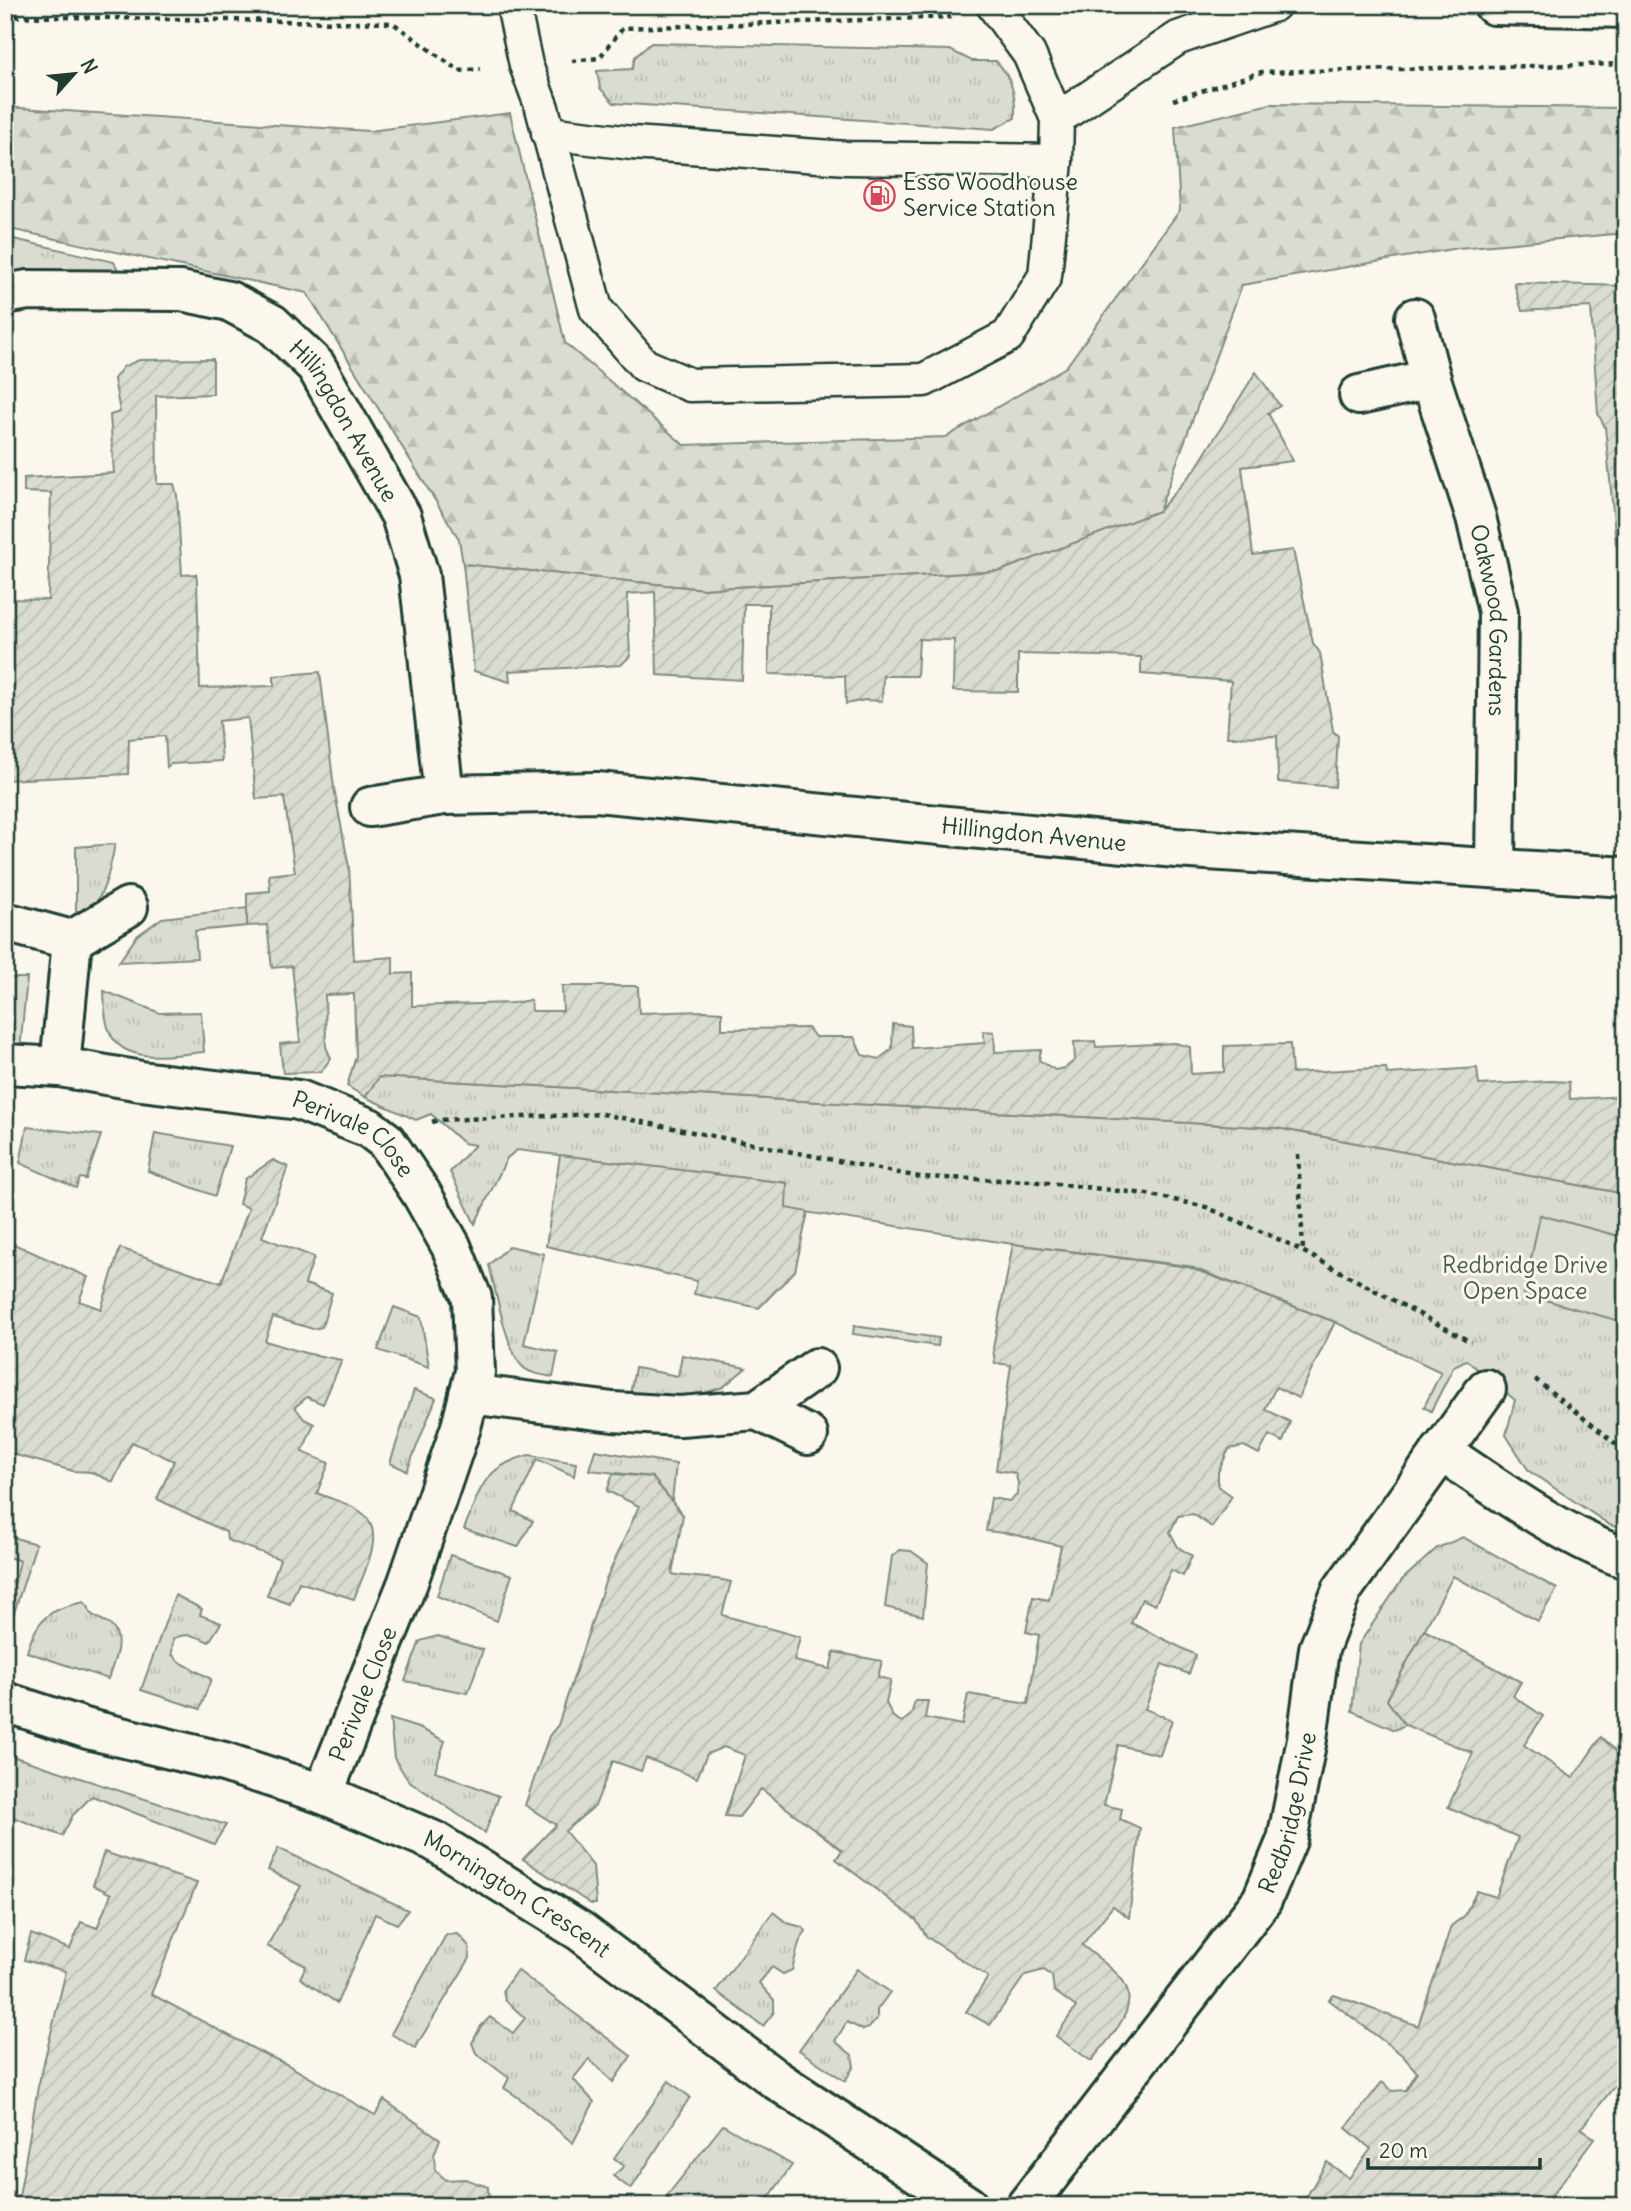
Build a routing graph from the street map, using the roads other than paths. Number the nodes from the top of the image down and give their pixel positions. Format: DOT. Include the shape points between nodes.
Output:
graph roads {
  1 [pos="513,5"];
  2 [pos="993,5"];
  3 [pos="1274,5"];
  4 [pos="1494,5"];
  5 [pos="1626,8"];
  6 [pos="1057,119"];
  7 [pos="548,132"];
  8 [pos="1056,161"];
  9 [pos="5,294"];
  10 [pos="1415,318"];
  11 [pos="1431,379"];
  12 [pos="1359,395"];
  13 [pos="444,795"];
  14 [pos="370,807"];
  15 [pos="1495,868"];
  16 [pos="1626,877"];
  17 [pos="128,906"];
  18 [pos="5,922"];
  19 [pos="72,940"];
  20 [pos="5,1064"];
  21 [pos="60,1067"];
  22 [pos="817,1368"];
  23 [pos="1486,1388"];
  24 [pos="469,1394"];
  25 [pos="757,1410"];
  26 [pos="808,1435"];
  27 [pos="1441,1451"];
  28 [pos="1626,1559"];
  29 [pos="5,1702"];
  30 [pos="323,1794"];
  31 [pos="968,2206"];
  32 [pos="1026,2206"];
  1 -- 7 [label="lane"];
  2 -- 6 [label="lane" via="1029,54"];
  3 -- 6 [label="lane" via="1178,38"];
  4 -- 5 [label="street"];
  6 -- 8 [label="lane"];
  7 -- 8 [label="lane" via="847,158"];
  7 -- 8 [label="lane" via="596,309 644,365 690,385 924,380 1008,336 1045,276"];
  9 -- 13 [label="street, Hillingdon Avenue" via="28,290 181,291 229,301 272,324 316,366 401,516 419,575"];
  10 -- 11 [label="street, Oakwood Gardens"];
  11 -- 12 [label="street"];
  11 -- 15 [label="street, Oakwood Gardens" via="1476,517 1498,612"];
  13 -- 14 [label="street, Hillingdon Avenue"];
  13 -- 15 [label="street, Hillingdon Avenue" via="597,792 1177,848"];
  15 -- 16 [label="street, Hillingdon Avenue"];
  17 -- 19 [label="street"];
  18 -- 19 [label="street"];
  19 -- 21 [label="street"];
  20 -- 21 [label="street, Perivale Close"];
  21 -- 24 [label="street, Perivale Close" via="299,1100 369,1128 386,1142 421,1193 451,1246 472,1298 475,1371"];
  22 -- 25 [label="street"];
  23 -- 27 [label="street, Redbridge Drive"];
  24 -- 25 [label="street" via="680,1416"];
  24 -- 30 [label="street, Perivale Close" via="408,1582"];
  25 -- 26 [label="street"];
  27 -- 28 [label="street" via="1538,1517"];
  27 -- 32 [label="street, Redbridge Drive" via="1342,1590 1319,1649 1287,1840 1262,1900"];
  29 -- 30 [label="street, Mornington Crescent"];
  30 -- 31 [label="street, Mornington Crescent" via="434,1841 580,1931 775,2079"];
}
